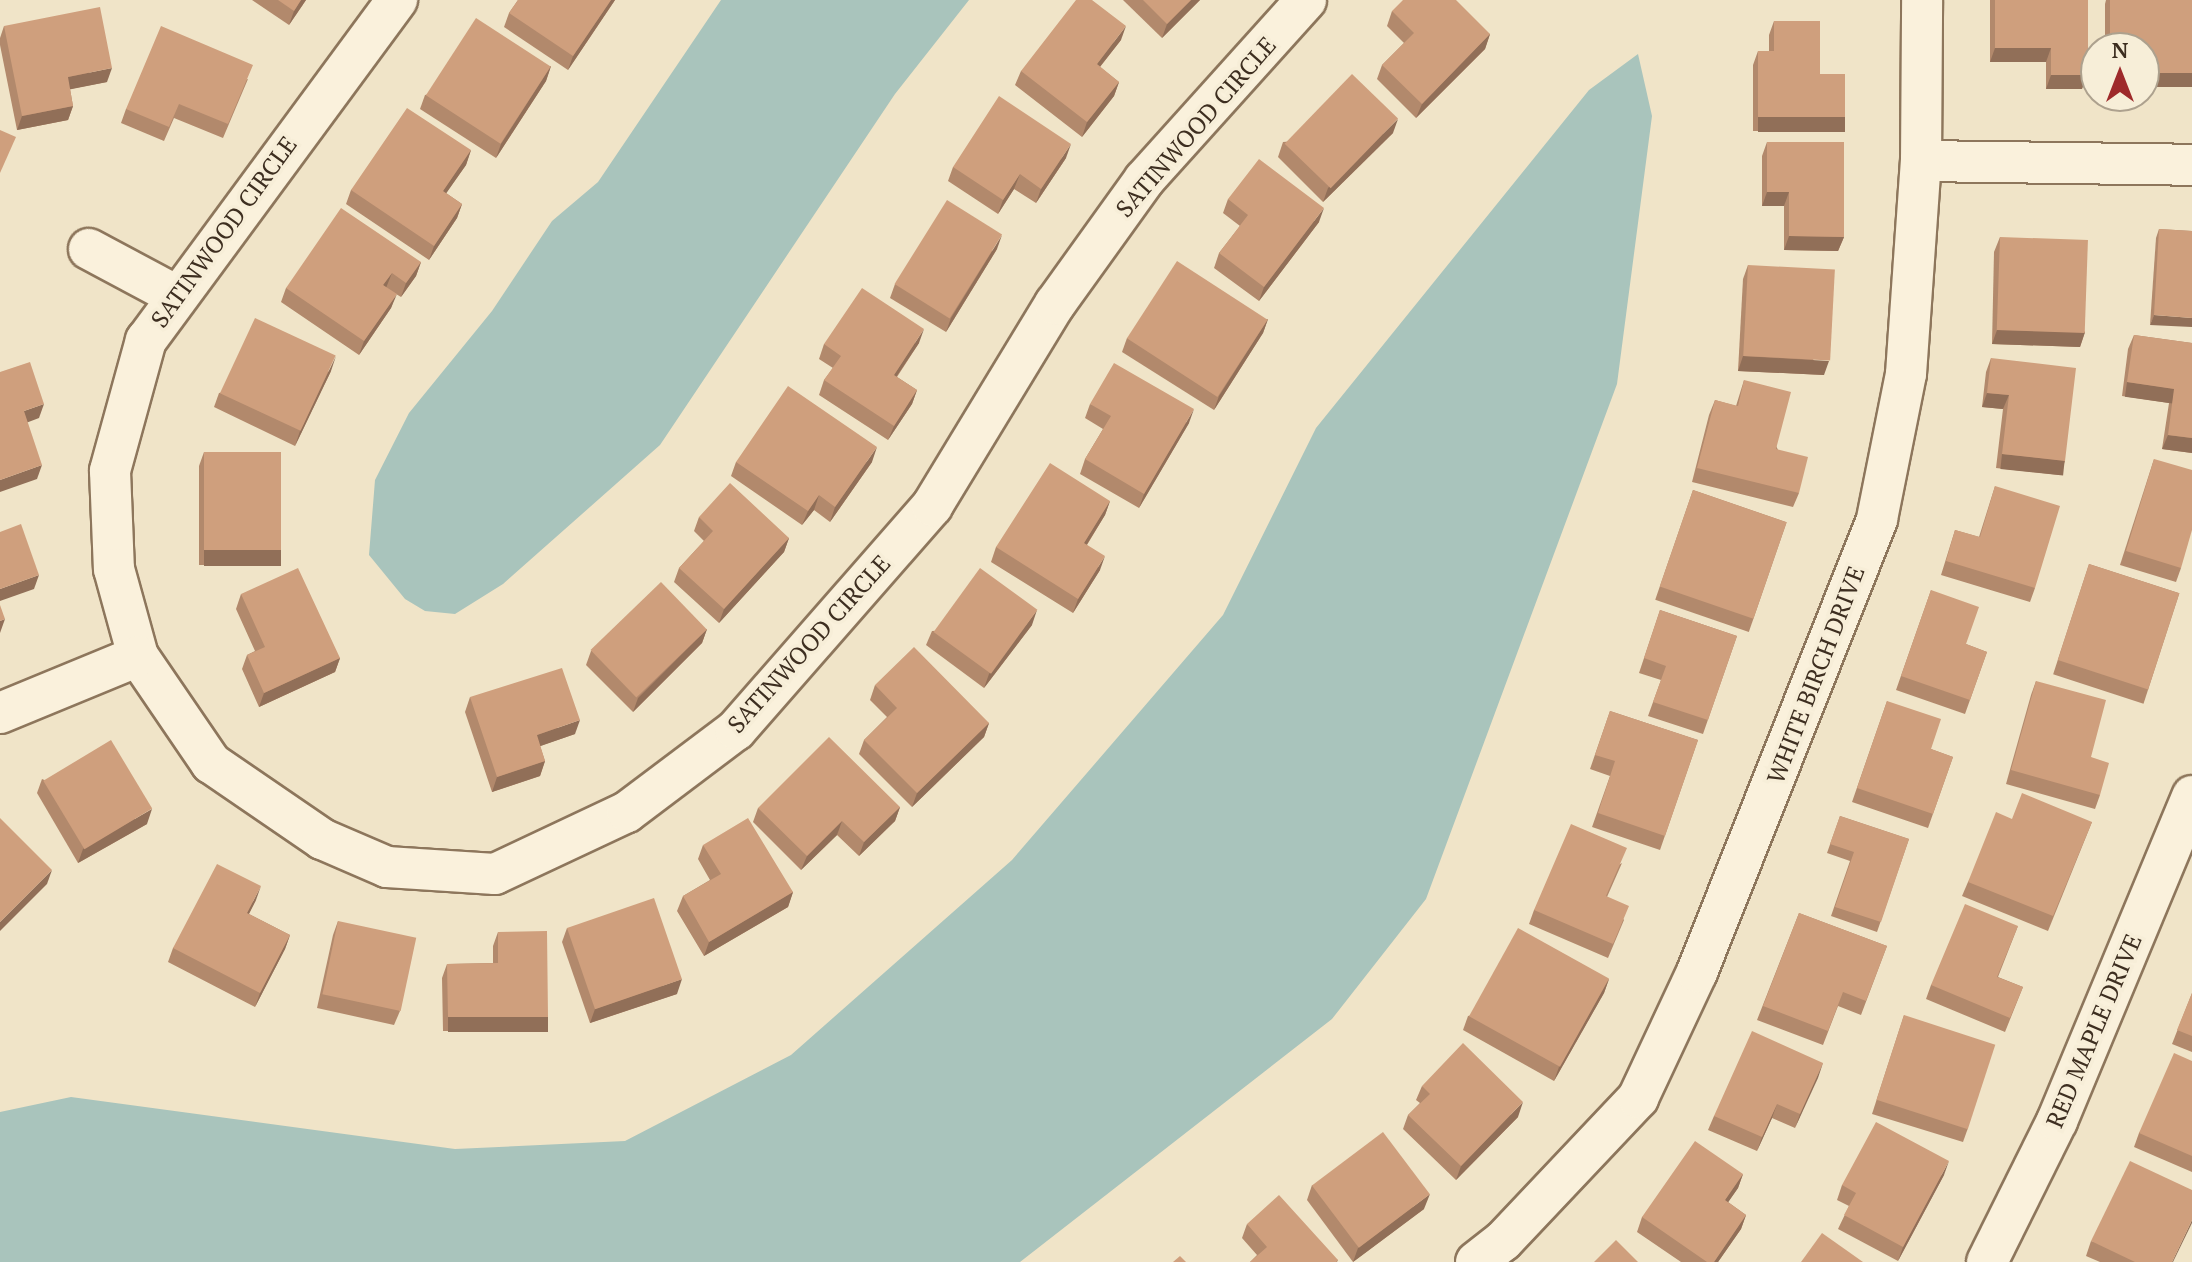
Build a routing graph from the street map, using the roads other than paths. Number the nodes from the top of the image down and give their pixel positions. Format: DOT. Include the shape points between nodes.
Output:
graph roads {
  1 [pos="397,0"];
  2 [pos="1306,0"];
  3 [pos="1922,0"];
  4 [pos="1921,161"];
  5 [pos="2192,165"];
  6 [pos="89,249"];
  7 [pos="177,296"];
  8 [pos="138,656"];
  9 [pos="0,713"];
  10 [pos="2192,796"];
  11 [pos="1476,1262"];
  12 [pos="1987,1262"];
  1 -- 7 [label="street, SATINWOOD CIRCLE"];
  2 -- 8 [label="street, SATINWOOD CIRCLE" via="1144,180 1055,304 932,506 736,730 627,812 495,874 387,867 322,839 211,763"];
  3 -- 4 [label="street, WHITE BIRCH DRIVE"];
  4 -- 5 [label="street"];
  4 -- 11 [label="street, WHITE BIRCH DRIVE" via="1906,374 1877,519 1788,748 1697,972 1638,1098 1503,1241"];
  6 -- 7 [label="street"];
  7 -- 8 [label="street, SATINWOOD CIRCLE" via="146,340 110,471 114,569"];
  8 -- 9 [label="street"];
  10 -- 12 [label="street, RED MAPLE DRIVE" via="2057,1121"];
}
